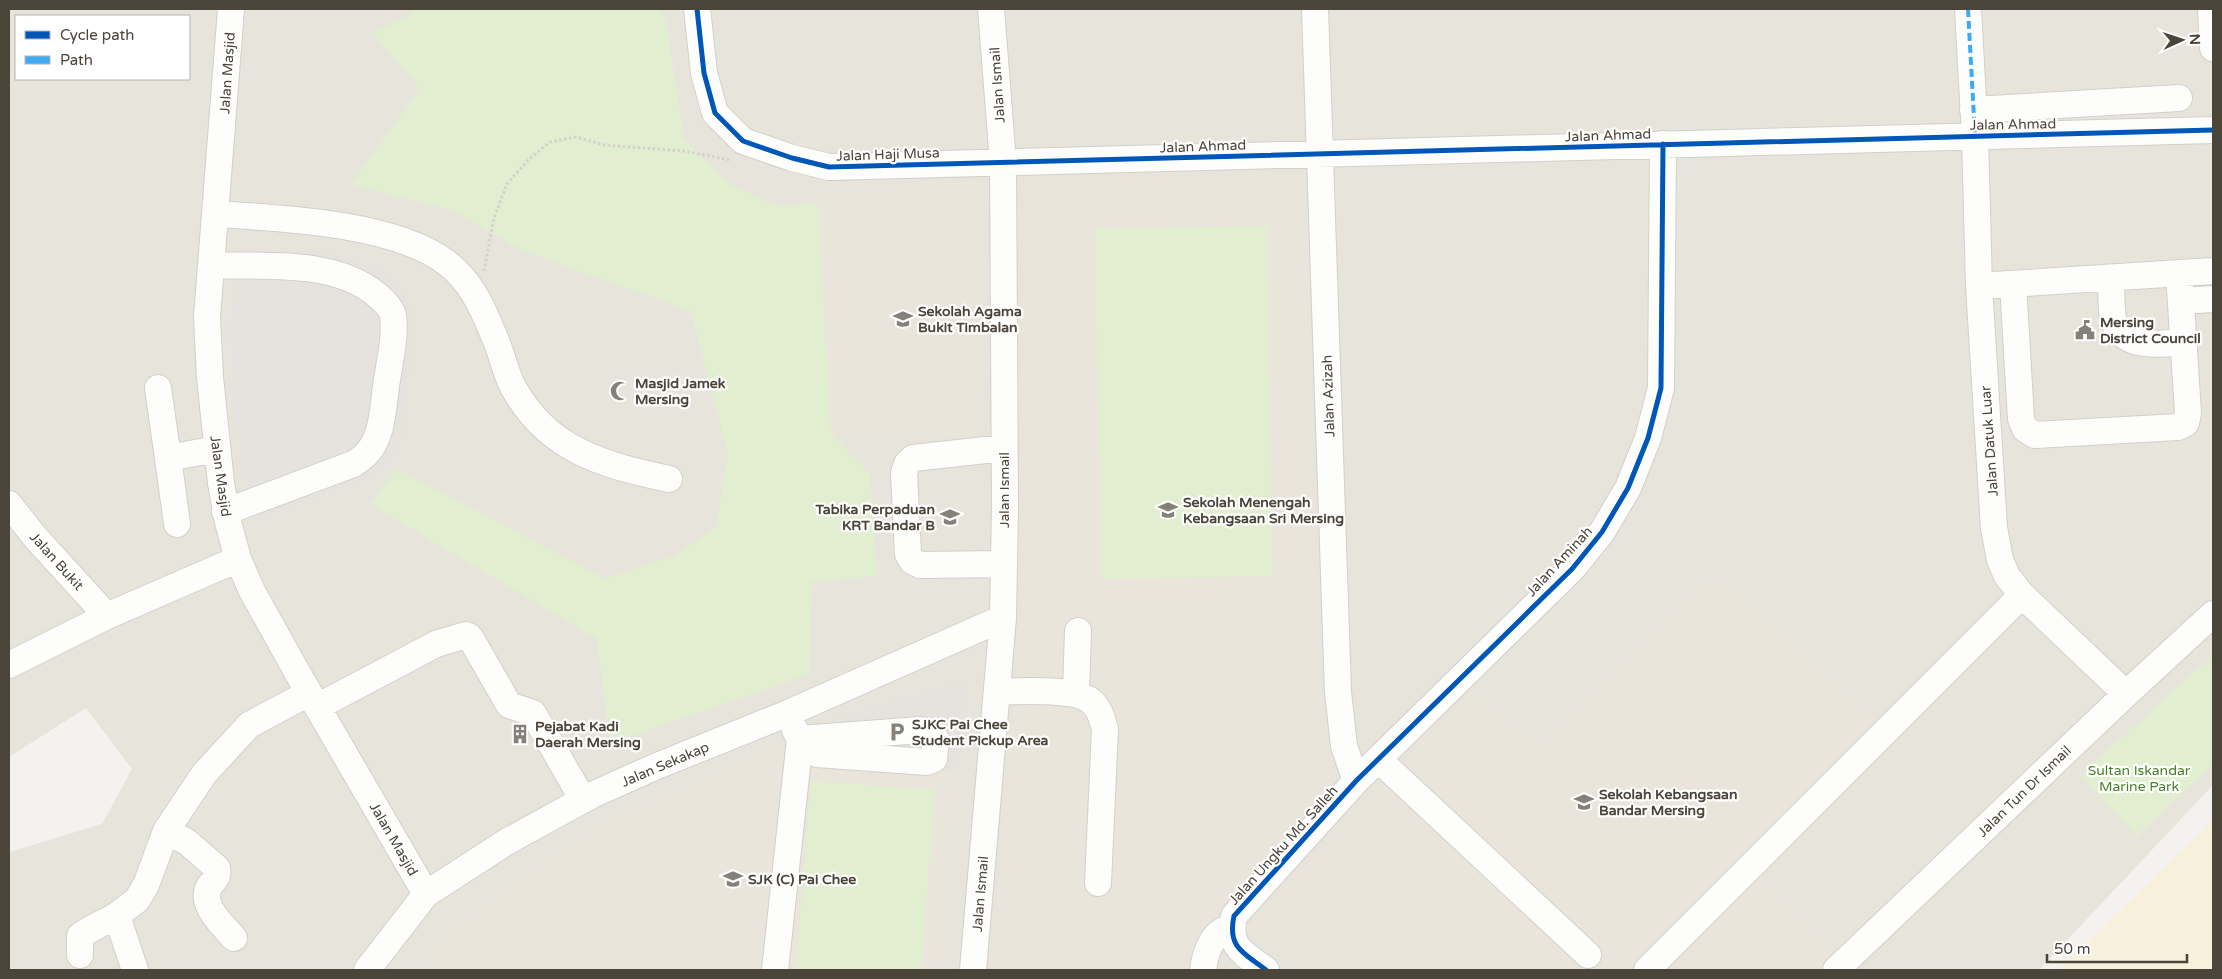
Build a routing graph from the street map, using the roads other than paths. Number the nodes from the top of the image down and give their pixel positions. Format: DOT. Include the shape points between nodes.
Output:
graph roads {
  1 [pos="231,9"];
  2 [pos="698,9"];
  3 [pos="991,9"];
  4 [pos="1314,9"];
  5 [pos="1968,9"];
  6 [pos="2211,9"];
  7 [pos="2213,48"];
  8 [pos="2179,98"];
  9 [pos="1973,110"];
  10 [pos="2213,130"];
  11 [pos="1975,136"];
  12 [pos="1663,144"];
  13 [pos="1320,154"];
  14 [pos="1003,162"];
  15 [pos="217,214"];
  16 [pos="212,265"];
  17 [pos="2213,271"];
  18 [pos="2179,273"];
  19 [pos="2111,278"];
  20 [pos="2012,284"];
  21 [pos="1979,286"];
  22 [pos="2213,299"];
  23 [pos="2181,301"];
  24 [pos="2184,342"];
  25 [pos="158,388"];
  26 [pos="1004,448"];
  27 [pos="217,449"];
  28 [pos="168,458"];
  29 [pos="670,479"];
  30 [pos="9,504"];
  31 [pos="226,512"];
  32 [pos="177,524"];
  33 [pos="238,558"];
  34 [pos="1004,564"];
  35 [pos="2022,596"];
  36 [pos="2213,614"];
  37 [pos="107,616"];
  38 [pos="1003,618"];
  39 [pos="1078,631"];
  40 [pos="9,664"];
  41 [pos="997,692"];
  42 [pos="1076,693"];
  43 [pos="2126,694"];
  44 [pos="313,700"];
  45 [pos="786,714"];
  46 [pos="1378,759"];
  47 [pos="1356,781"];
  48 [pos="583,800"];
  49 [pos="166,832"];
  50 [pos="1098,883"];
  51 [pos="426,894"];
  52 [pos="121,912"];
  53 [pos="1232,928"];
  54 [pos="234,938"];
  55 [pos="80,955"];
  56 [pos="1588,955"];
  57 [pos="135,970"];
  58 [pos="368,970"];
  59 [pos="776,970"];
  60 [pos="973,970"];
  61 [pos="1202,970"];
  62 [pos="1266,970"];
  63 [pos="1648,970"];
  64 [pos="1836,970"];
  1 -- 15 [label="street, Jalan Masjid"];
  2 -- 14 [label="street, Jalan Haji Musa" via="704,73 715,113 743,141 829,167"];
  3 -- 14 [label="street, Jalan Ismail"];
  4 -- 13 [label="street, Jalan Azizah"];
  5 -- 9 [label="street, Jalan Datuk Luar"];
  6 -- 7 [label="street"];
  8 -- 9 [label="street"];
  9 -- 11 [label="street, Jalan Datuk Luar"];
  10 -- 11 [label="street, Jalan Ahmad"];
  11 -- 12 [label="street, Jalan Ahmad"];
  11 -- 21 [label="street, Jalan Datuk Luar"];
  12 -- 13 [label="street, Jalan Ahmad"];
  12 -- 46 [label="street, Jalan Aminah" via="1661,388 1648,438 1628,488 1602,532 1572,569"];
  13 -- 14 [label="street, Jalan Ahmad"];
  13 -- 47 [label="street, Jalan Azizah" via="1338,692 1344,746"];
  14 -- 26 [label="street, Jalan Ismail"];
  15 -- 16 [label="street, Jalan Masjid"];
  15 -- 29 [label="street" via="280,218 381,233 415,245 446,262 466,280 479,301 512,385 525,408 551,436 612,466"];
  16 -- 27 [label="street, Jalan Masjid" via="208,317"];
  16 -- 31 [label="street" via="317,268 337,272 370,289 384,300 393,314 393,345 377,437 368,452 353,464"];
  17 -- 18 [label="street"];
  18 -- 19 [label="street"];
  18 -- 23 [label="street"];
  19 -- 20 [label="street"];
  19 -- 24 [label="street" via="2114,321 2126,335 2147,345"];
  20 -- 21 [label="street"];
  20 -- 24 [label="street" via="2021,419 2025,429 2035,436 2178,427 2186,423"];
  21 -- 35 [label="street, Jalan Datuk Luar" via="1994,528 2000,560"];
  22 -- 23 [label="street"];
  23 -- 24 [label="street"];
  25 -- 28 [label="street"];
  26 -- 34 [label="street, Jalan Ismail"];
  26 -- 34 [label="street" via="913,458 904,473 908,554 912,561 920,565"];
  27 -- 28 [label="street"];
  27 -- 31 [label="street, Jalan Masjid"];
  28 -- 32 [label="street"];
  30 -- 37 [label="street, Jalan Bukit"];
  31 -- 33 [label="street, Jalan Masjid"];
  33 -- 37 [label="street"];
  33 -- 44 [label="street, Jalan Masjid" via="252,591"];
  34 -- 38 [label="street, Jalan Ismail"];
  35 -- 43 [label="street, Jalan Datuk Luar"];
  35 -- 63 [label="street"];
  36 -- 43 [label="street, Jalan Tun Dr Ismail"];
  37 -- 40 [label="street"];
  38 -- 41 [label="street, Jalan Ismail"];
  38 -- 45 [label="street, Jalan Sekakap"];
  39 -- 42 [label="street"];
  41 -- 42 [label="street"];
  41 -- 60 [label="street, Jalan Ismail"];
  42 -- 50 [label="street" via="1090,700 1100,712 1105,729"];
  43 -- 64 [label="street, Jalan Tun Dr Ismail"];
  44 -- 48 [label="street" via="436,644 466,635 509,705 533,713"];
  44 -- 49 [label="street" via="249,725 204,774"];
  44 -- 51 [label="street, Jalan Masjid"];
  45 -- 48 [label="street, Jalan Sekakap"];
  45 -- 59 [label="street" via="800,739"];
  46 -- 47 [label="street, Jalan Aminah"];
  46 -- 56 [label="street"];
  47 -- 53 [label="street, Jalan Ungku Md. Salleh" via="1234,916"];
  48 -- 51 [label="street, Jalan Sekakap" via="508,841"];
  49 -- 52 [label="street" via="146,885 137,900"];
  49 -- 54 [label="street" via="187,842 217,868 217,877 206,894 206,902"];
  51 -- 58 [label="street, Jalan Sekakap"];
  52 -- 55 [label="street" via="80,936"];
  52 -- 57 [label="street" via="119,922"];
  53 -- 61 [label="street" via="1220,932 1213,939"];
  53 -- 62 [label="street, Jalan Ungku Md. Salleh" via="1237,948"];
}
